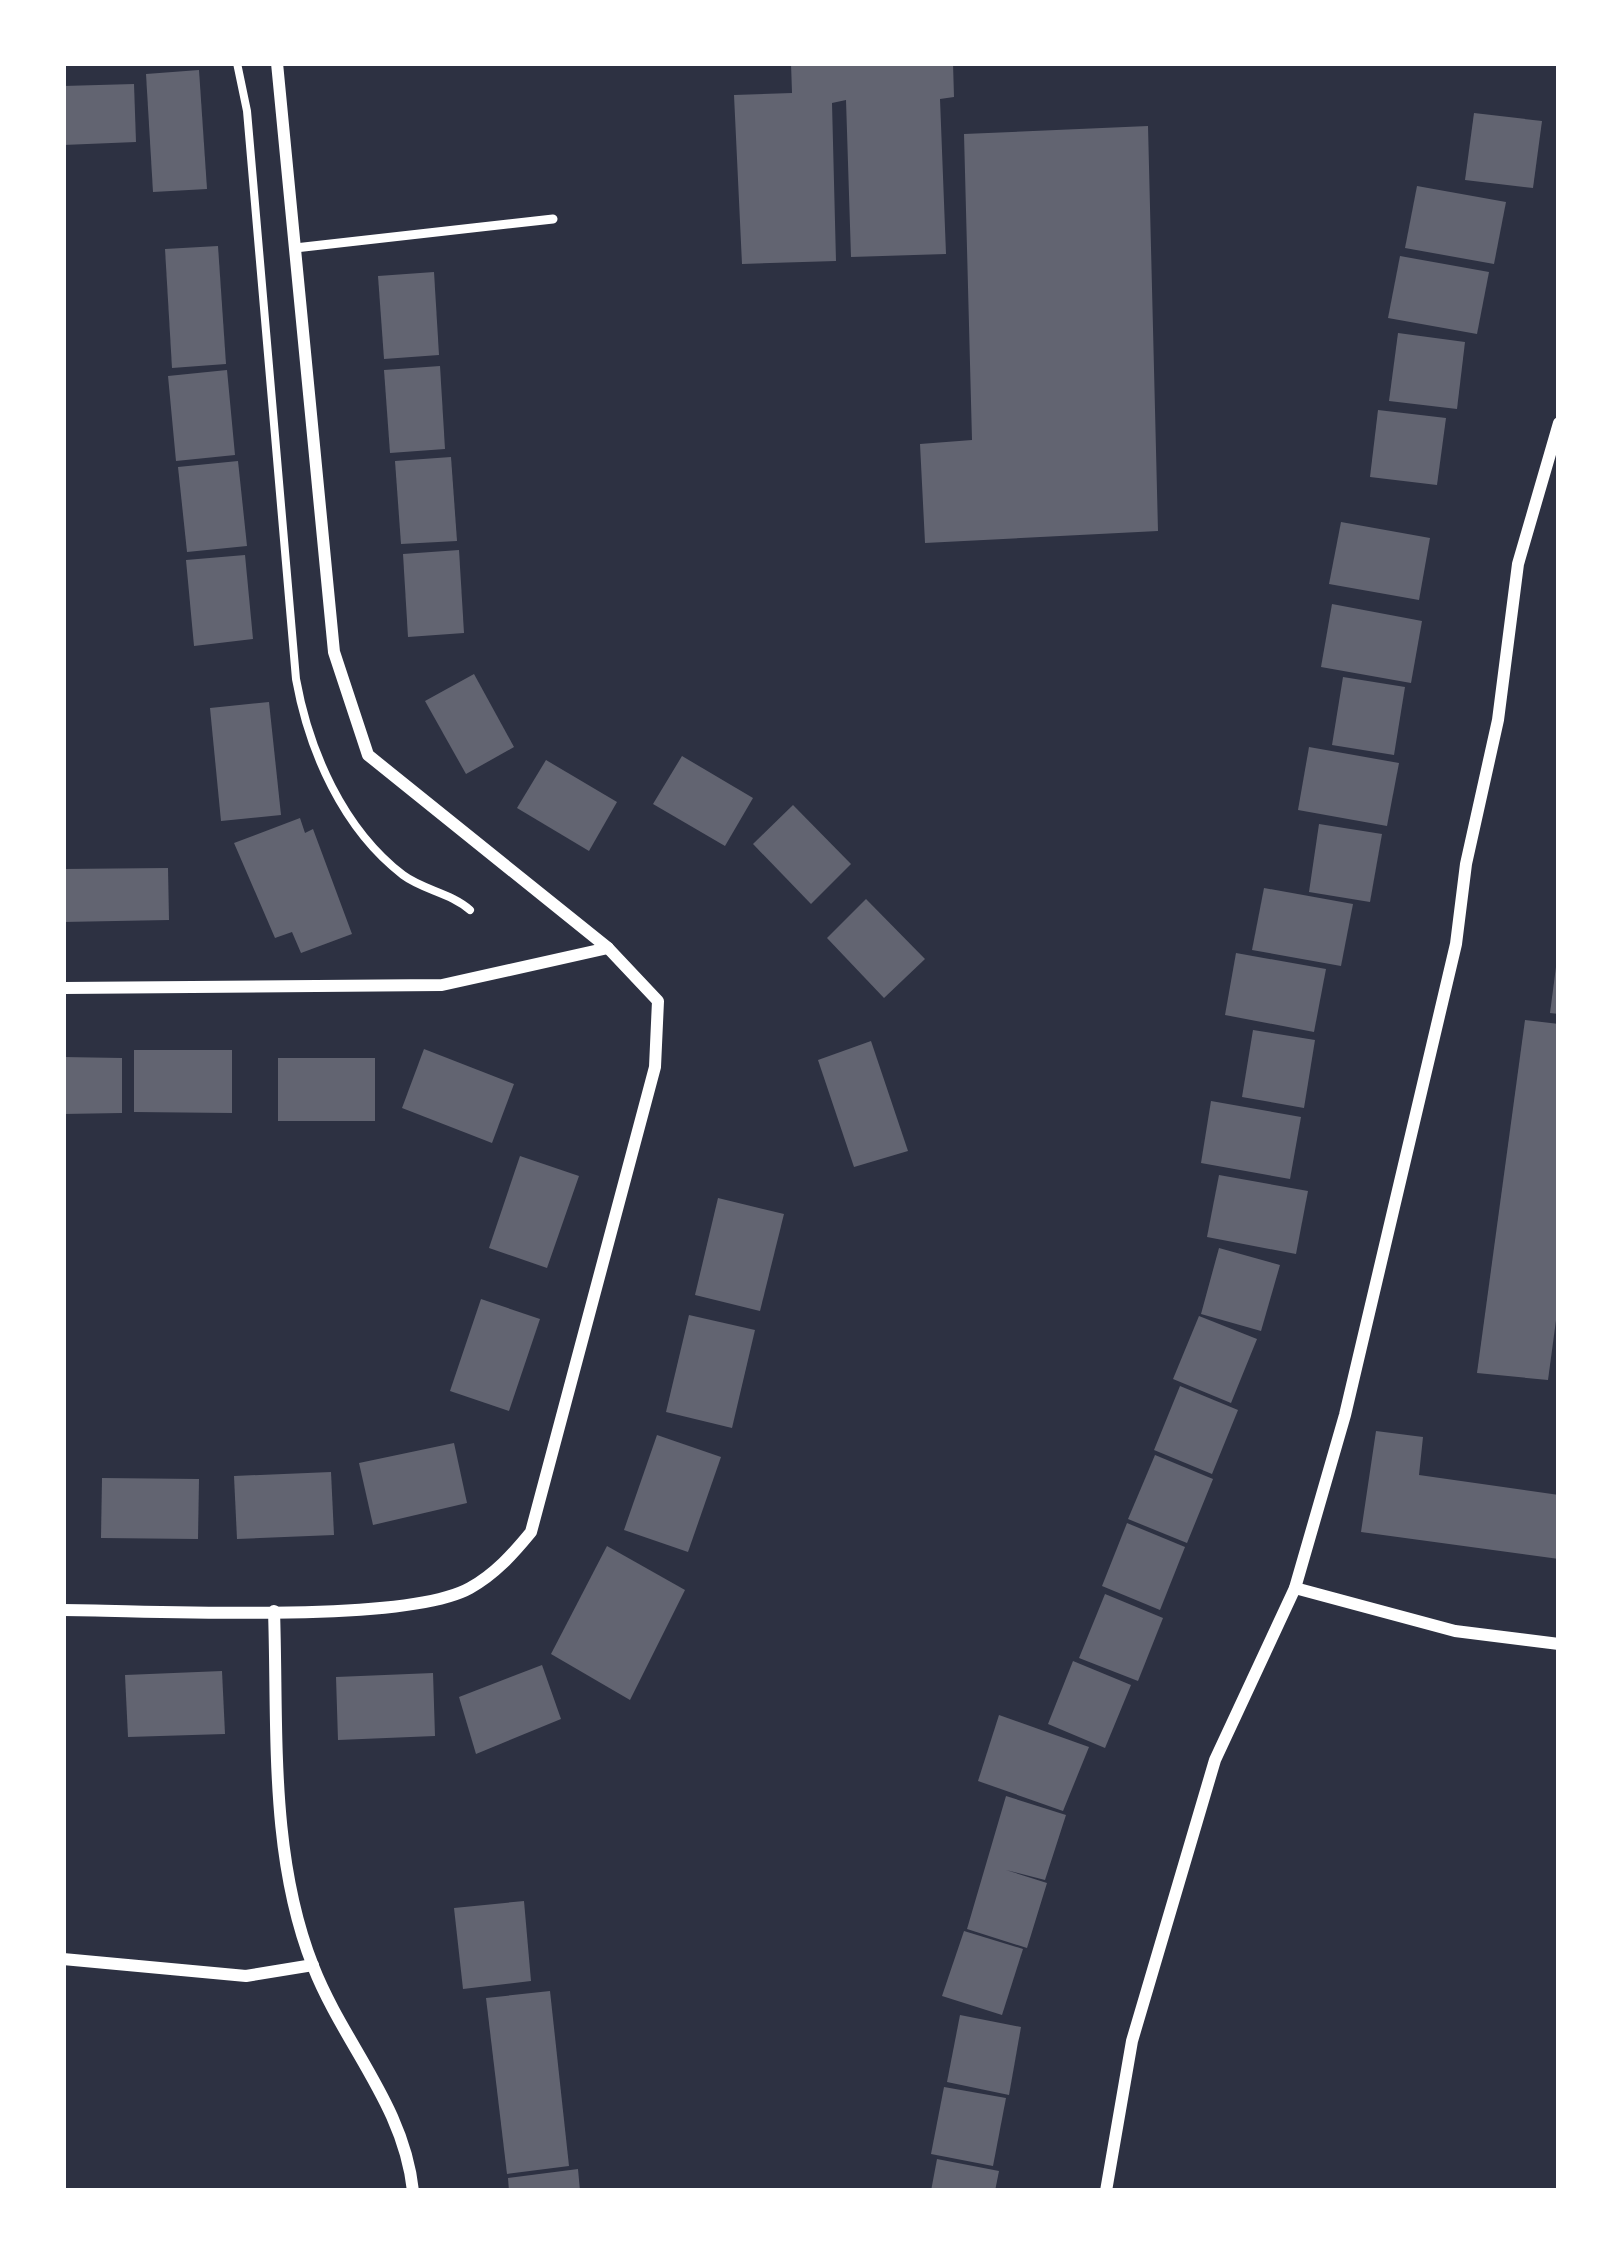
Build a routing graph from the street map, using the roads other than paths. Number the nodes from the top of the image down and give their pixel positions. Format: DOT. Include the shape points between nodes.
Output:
graph roads {
  1 [pos="277,63"];
  2 [pos="553,219"];
  3 [pos="295,248"];
  4 [pos="1559,423"];
  5 [pos="608,948"];
  6 [pos="63,988"];
  7 [pos="1294,1588"];
  8 [pos="63,1610"];
  9 [pos="274,1611"];
  10 [pos="1559,1644"];
  11 [pos="63,1959"];
  12 [pos="313,1965"];
  13 [pos="413,2191"];
  14 [pos="1106,2191"];
  1 -- 3 [label="street"];
  2 -- 3 [label="lane"];
  3 -- 5 [label="street" via="334,652 368,755"];
  4 -- 7 [label="street" via="1518,564 1498,720 1409,1157"];
  5 -- 6 [label="street" via="442,985"];
  5 -- 9 [label="street" via="658,1001 655,1067 531,1532 467,1590 411,1605"];
  7 -- 10 [label="street" via="1455,1631"];
  7 -- 14 [label="street" via="1215,1760 1132,2041"];
  8 -- 9 [label="street"];
  9 -- 12 [label="street" via="284,1856"];
  11 -- 12 [label="street" via="246,1976"];
  12 -- 13 [label="street" via="343,2032 392,2107"];
}
